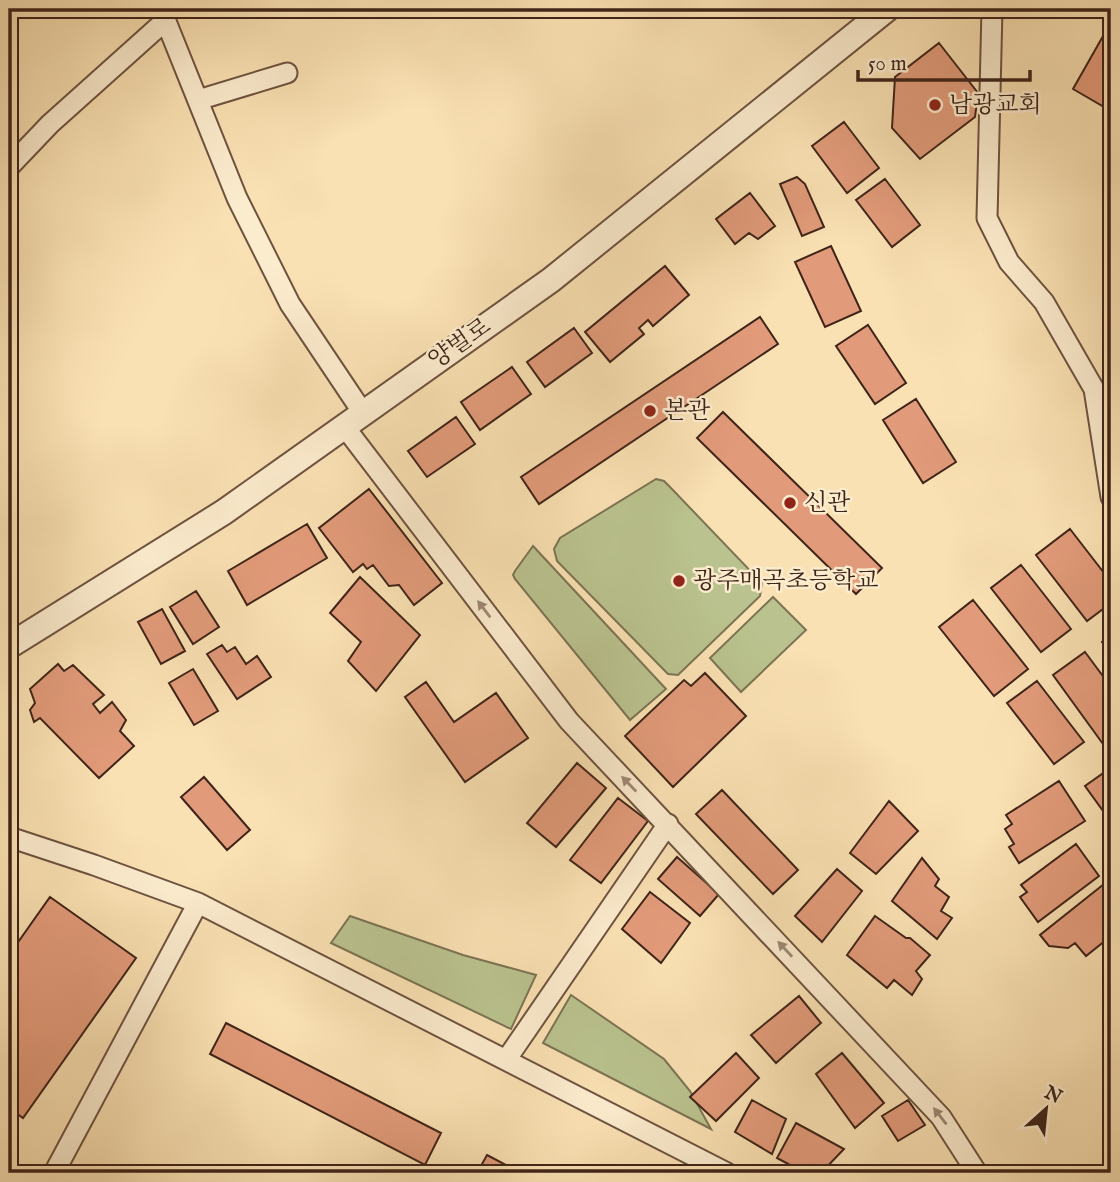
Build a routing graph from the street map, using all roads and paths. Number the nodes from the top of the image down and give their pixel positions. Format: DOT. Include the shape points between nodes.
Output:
graph roads {
  1 [pos="887,9"];
  2 [pos="992,9"];
  3 [pos="164,15"];
  4 [pos="287,73"];
  5 [pos="198,100"];
  6 [pos="9,167"];
  7 [pos="353,420"];
  8 [pos="1111,498"];
  9 [pos="9,646"];
  10 [pos="668,824"];
  11 [pos="9,837"];
  12 [pos="198,903"];
  13 [pos="506,1060"];
  14 [pos="54,1173"];
  15 [pos="727,1173"];
  16 [pos="977,1173"];
  1 -- 7 [label="street, 양벌로" via="551,280"];
  2 -- 8 [label="street" via="988,218 1009,262 1044,302 1094,389"];
  3 -- 5 [label="street"];
  3 -- 6 [label="street"];
  4 -- 5 [label="street"];
  5 -- 7 [label="street" via="237,198"];
  7 -- 9 [label="street, 양벌로" via="224,512"];
  10 -- 7 [label="street, one-way" via="569,721"];
  10 -- 13 [label="street"];
  16 -- 10 [label="street, one-way" via="942,1117"];
  11 -- 12 [label="street"];
  12 -- 13 [label="street"];
  12 -- 14 [label="street"];
  13 -- 15 [label="street"];
}
